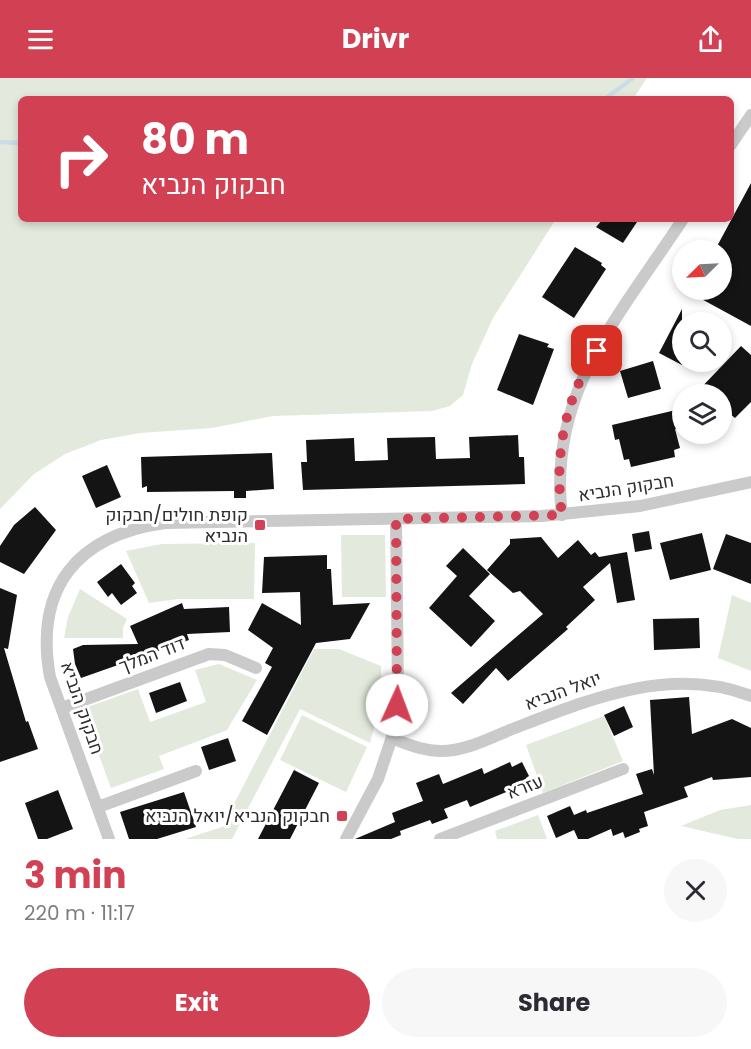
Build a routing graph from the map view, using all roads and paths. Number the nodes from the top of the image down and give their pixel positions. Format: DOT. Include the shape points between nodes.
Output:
graph roads {
  1 [pos="751,115"];
  2 [pos="734,140"];
  3 [pos="681,222"];
  4 [pos="751,482"];
  5 [pos="562,515"];
  6 [pos="396,519"];
  7 [pos="256,668"];
  8 [pos="751,696"];
  9 [pos="62,708"];
  10 [pos="392,738"];
  11 [pos="623,770"];
  12 [pos="196,771"];
  13 [pos="98,807"];
  14 [pos="109,839"];
  15 [pos="346,839"];
  16 [pos="440,839"];
  1 -- 2 [label="street"];
  3 -- 5 [label="street" via="591,359 578,386 561,445"];
  4 -- 5 [label="street, חבקוק הנביא" via="659,502"];
  5 -- 6 [label="street, חבקוק הנביא"];
  6 -- 9 [label="street, חבקוק הנביא" via="165,524 135,527 110,536 88,550 72,567 51,609 46,655"];
  6 -- 10 [label="street" via="398,692"];
  7 -- 9 [label="street, דוד המלך" via="225,655 209,654"];
  8 -- 10 [label="street, יואל הנביא" via="714,687 648,686 578,703 452,750 421,749"];
  9 -- 13 [label="street, חבקוק הנביא"];
  10 -- 15 [label="street" via="378,779"];
  11 -- 16 [label="street, עזרא"];
  12 -- 13 [label="street"];
  13 -- 14 [label="street, חבקוק הנביא"];
}
